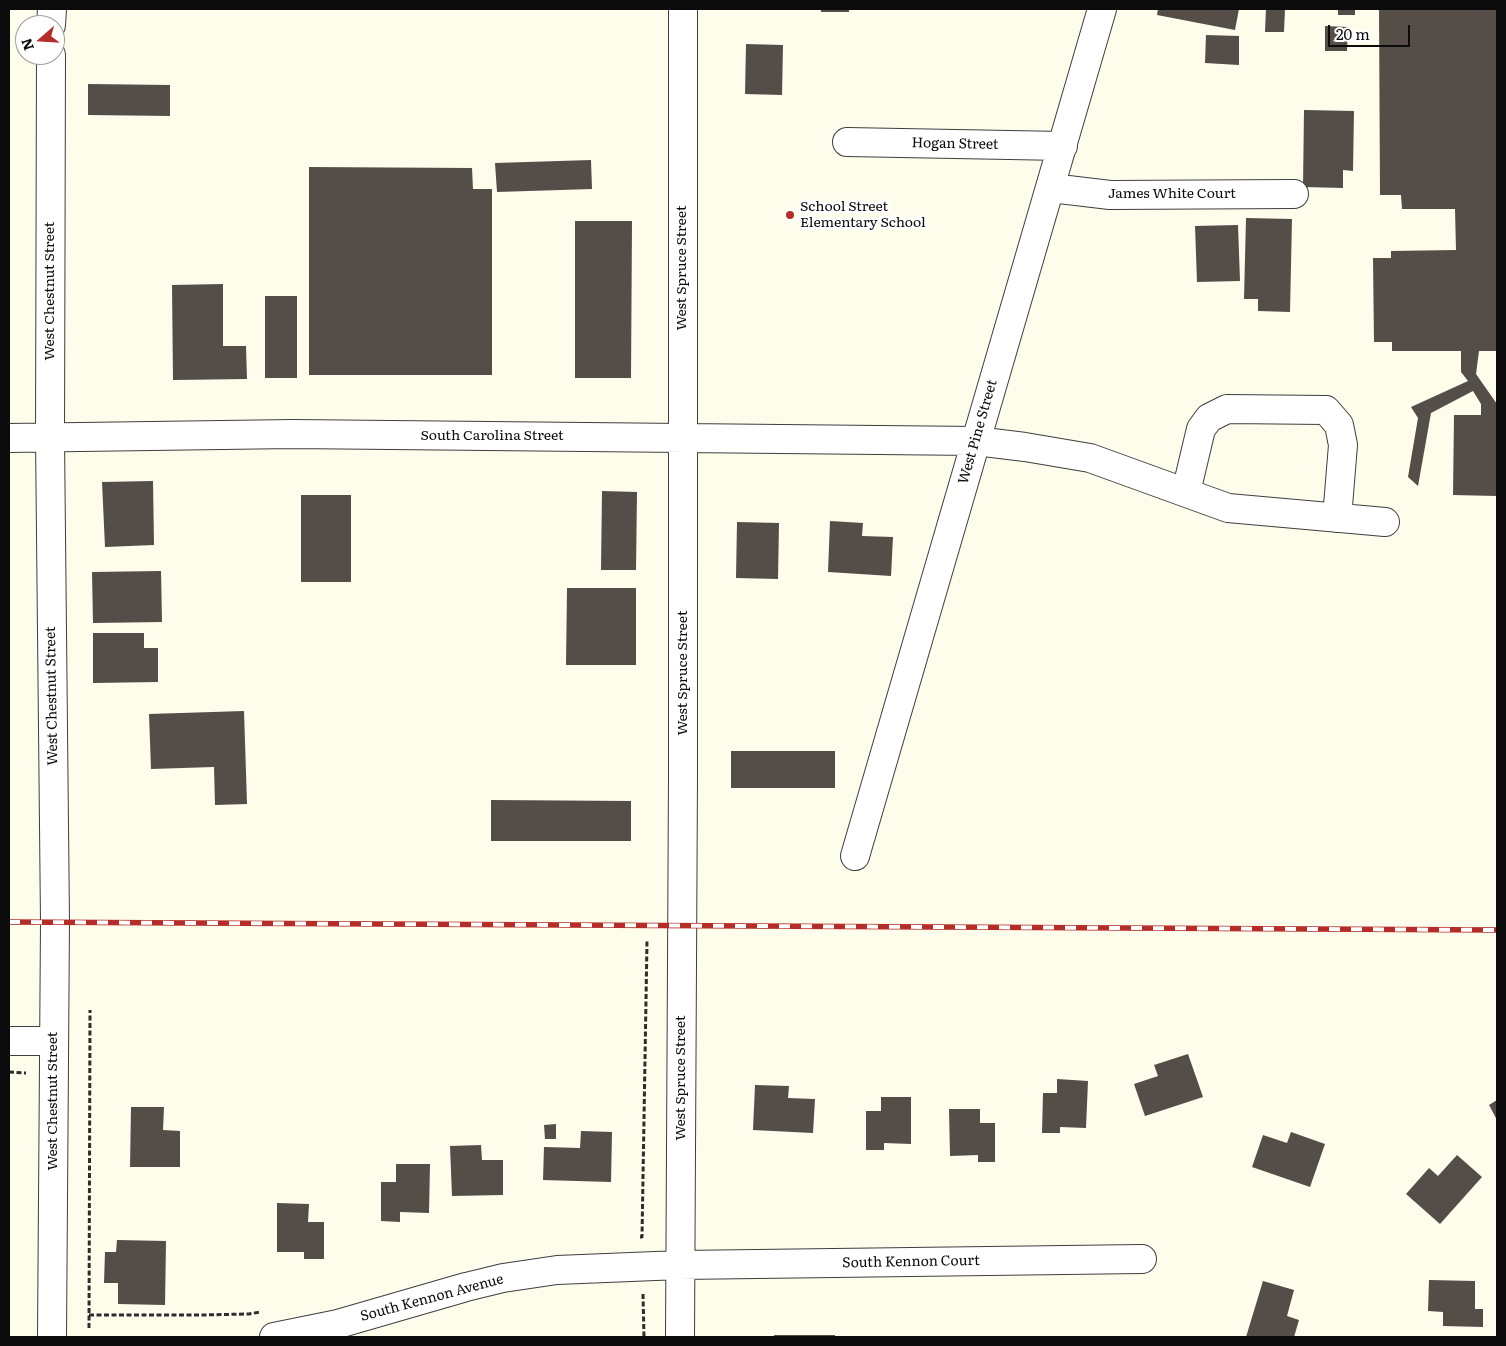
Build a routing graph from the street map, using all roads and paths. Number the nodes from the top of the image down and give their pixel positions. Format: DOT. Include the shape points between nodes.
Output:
graph roads {
  1 [pos="683,9"];
  2 [pos="1102,9"];
  3 [pos="51,65"];
  4 [pos="847,142"];
  5 [pos="1063,146"];
  6 [pos="1050,188"];
  7 [pos="1294,194"];
  8 [pos="682,437"];
  9 [pos="9,438"];
  10 [pos="50,438"];
  11 [pos="976,441"];
  12 [pos="1186,492"];
  13 [pos="1337,518"];
  14 [pos="1385,522"];
  15 [pos="855,856"];
  16 [pos="647,940"];
  17 [pos="90,1010"];
  18 [pos="9,1041"];
  19 [pos="53,1041"];
  20 [pos="9,1072"];
  21 [pos="27,1073"];
  22 [pos="632,1238"];
  23 [pos="1142,1259"];
  24 [pos="680,1265"];
  25 [pos="644,1294"];
  26 [pos="266,1311"];
  27 [pos="89,1314"];
  28 [pos="89,1328"];
  29 [pos="52,1337"];
  30 [pos="274,1337"];
  31 [pos="644,1337"];
  32 [pos="680,1337"];
  1 -- 8 [label="street, West Spruce Street"];
  2 -- 5 [label="street, West Pine Street"];
  3 -- 10 [label="street, West Chestnut Street"];
  4 -- 5 [label="street, Hogan Street"];
  5 -- 6 [label="street, West Pine Street"];
  6 -- 7 [label="street, James White Court" via="1110,195"];
  6 -- 11 [label="street, West Pine Street"];
  8 -- 10 [label="street, South Carolina Street" via="293,434"];
  8 -- 11 [label="street, South Carolina Street"];
  8 -- 24 [label="street, West Spruce Street"];
  9 -- 10 [label="street, South Carolina Street"];
  10 -- 19 [label="street, West Chestnut Street" via="55,912"];
  11 -- 12 [label="street, South Carolina Street" via="1090,458"];
  11 -- 15 [label="street, West Pine Street"];
  12 -- 13 [label="street, South Carolina Street" via="1228,508"];
  12 -- 13 [label="street" via="1201,429 1210,418 1227,409 1326,410 1339,425 1343,445"];
  13 -- 14 [label="street, South Carolina Street"];
  16 -- 22 [label="path" via="642,1237"];
  17 -- 27 [label="path"];
  18 -- 19 [label="street"];
  19 -- 29 [label="street, West Chestnut Street"];
  20 -- 21 [label="path"];
  23 -- 24 [label="street, South Kennon Court"];
  24 -- 30 [label="street, South Kennon Avenue" via="558,1270 503,1278 338,1324"];
  24 -- 32 [label="street, West Spruce Street"];
  25 -- 31 [label="path"];
  26 -- 27 [label="path" via="202,1315"];
  27 -- 28 [label="path"];
}
